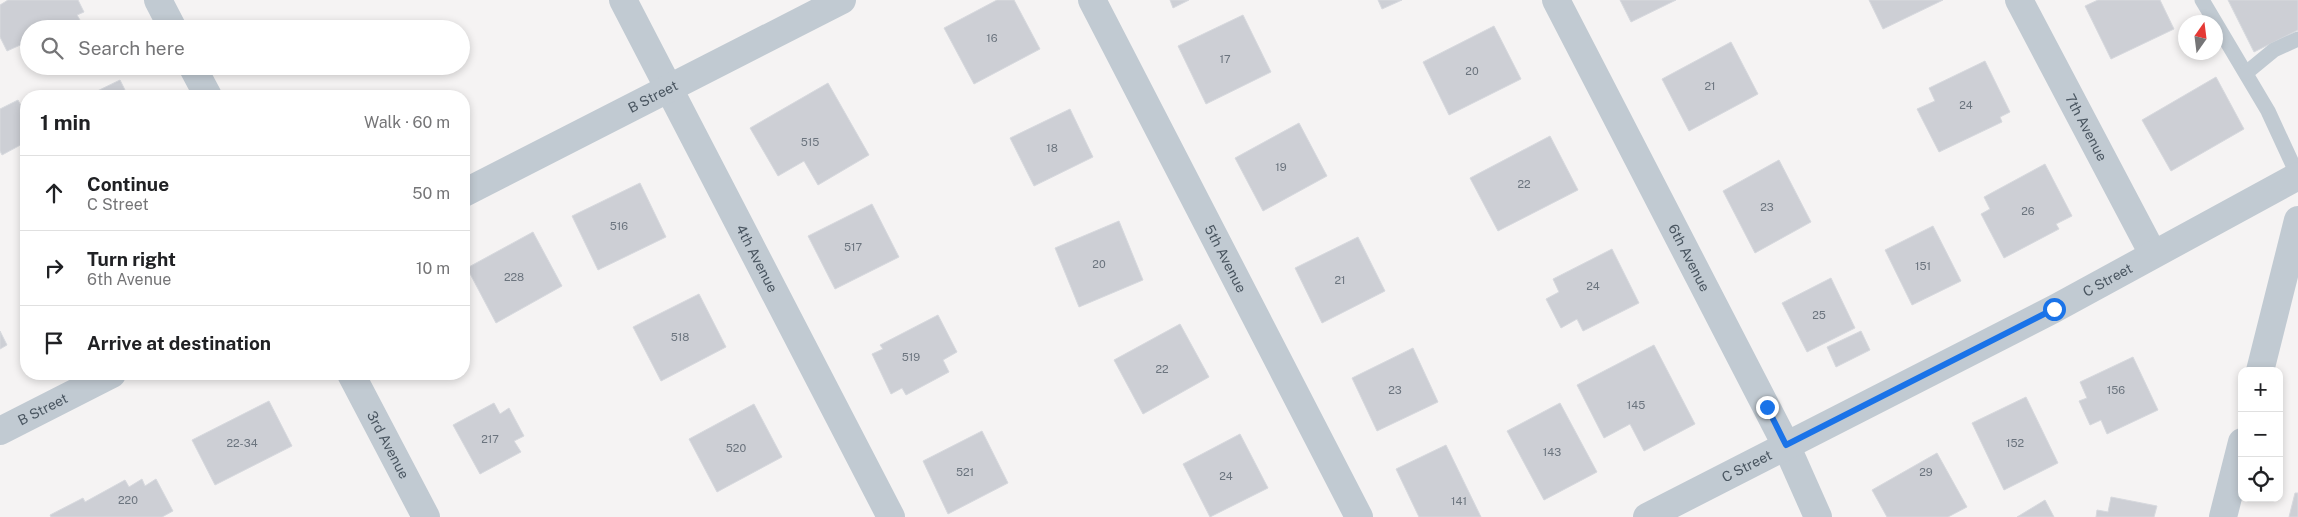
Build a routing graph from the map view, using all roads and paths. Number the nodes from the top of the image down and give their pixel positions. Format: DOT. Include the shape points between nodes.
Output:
graph roads {
  1 [pos="158,0"];
  2 [pos="623,0"];
  3 [pos="842,0"];
  4 [pos="1092,0"];
  5 [pos="1556,0"];
  6 [pos="2020,0"];
  7 [pos="2202,0"];
  8 [pos="168,20"];
  9 [pos="2298,39"];
  10 [pos="2246,73"];
  11 [pos="197,75"];
  12 [pos="669,88"];
  13 [pos="205,90"];
  14 [pos="2298,176"];
  15 [pos="470,190"];
  16 [pos="2298,220"];
  17 [pos="2153,254"];
  18 [pos="2261,367"];
  19 [pos="100,380"];
  20 [pos="354,380"];
  21 [pos="0,431"];
  22 [pos="1786,445"];
  23 [pos="2238,457"];
  24 [pos="426,517"];
  25 [pos="891,517"];
  26 [pos="1359,517"];
  27 [pos="1647,517"];
  28 [pos="1818,517"];
  29 [pos="2223,517"];
  1 -- 8 [label="street"];
  2 -- 12 [label="street, 4th Avenue"];
  3 -- 12 [label="street, B Street"];
  4 -- 26 [label="street, 5th Avenue"];
  5 -- 22 [label="street, 6th Avenue"];
  6 -- 17 [label="street, 7th Avenue"];
  7 -- 10 [label="lane"];
  9 -- 10 [label="lane" via="2274,50"];
  10 -- 14 [label="lane" via="2268,111"];
  11 -- 13 [label="street"];
  12 -- 15 [label="street, B Street"];
  12 -- 25 [label="street, 4th Avenue"];
  14 -- 17 [label="street, C Street"];
  16 -- 18 [label="street"];
  17 -- 22 [label="street, C Street" via="2054,309"];
  19 -- 21 [label="street, B Street"];
  20 -- 24 [label="street, 3rd Avenue"];
  22 -- 27 [label="street, C Street"];
  22 -- 28 [label="street, 6th Avenue"];
  23 -- 29 [label="street"];
}
